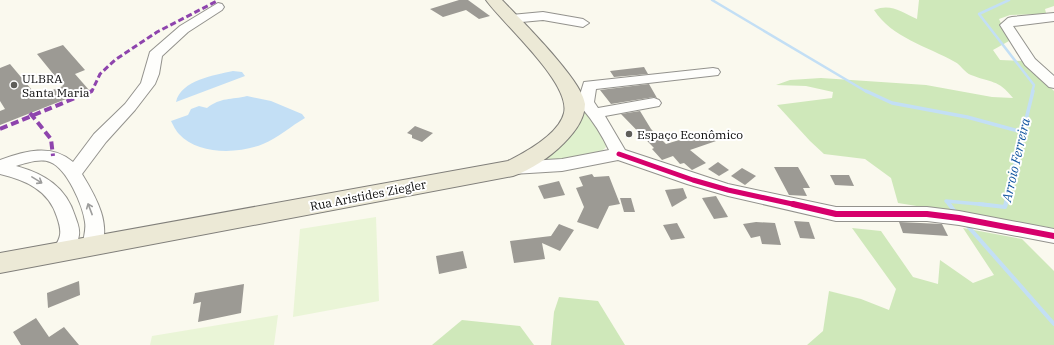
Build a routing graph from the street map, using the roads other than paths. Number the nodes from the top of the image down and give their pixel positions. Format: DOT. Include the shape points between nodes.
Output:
graph roads {
  1 [pos="494,0"];
  2 [pos="218,7"];
  3 [pos="1054,17"];
  4 [pos="511,19"];
  5 [pos="582,23"];
  6 [pos="713,72"];
  7 [pos="1054,84"];
  8 [pos="654,103"];
  9 [pos="586,106"];
  10 [pos="619,154"];
  11 [pos="0,167"];
  12 [pos="513,168"];
  13 [pos="73,174"];
  14 [pos="1054,236"];
  15 [pos="92,247"];
  16 [pos="62,252"];
  17 [pos="0,263"];
  1 -- 4 [label="main road"];
  2 -- 13 [label="street" via="189,26 156,55 148,84 100,138"];
  3 -- 7 [label="street" via="1012,21 1006,25 1030,62"];
  4 -- 5 [label="street" via="543,16"];
  4 -- 9 [label="main road"];
  6 -- 9 [label="street" via="589,85"];
  8 -- 9 [label="street"];
  9 -- 10 [label="street" via="610,136"];
  9 -- 12 [label="main road, Rua Aristides Ziegler" via="573,116 552,144"];
  10 -- 12 [label="street" via="562,165"];
  10 -- 14 [label="street" via="728,190 836,214 927,214"];
  11 -- 13 [label="street" via="28,157 53,156"];
  11 -- 16 [label="street, one-way" via="35,178 59,198 66,213 70,233"];
  12 -- 15 [label="main road, Rua Aristides Ziegler"];
  15 -- 13 [label="street, one-way" via="95,236 94,220"];
  15 -- 16 [label="main road, Rua Aristides Ziegler"];
  16 -- 17 [label="main road, Rua Aristides Ziegler"];
}
